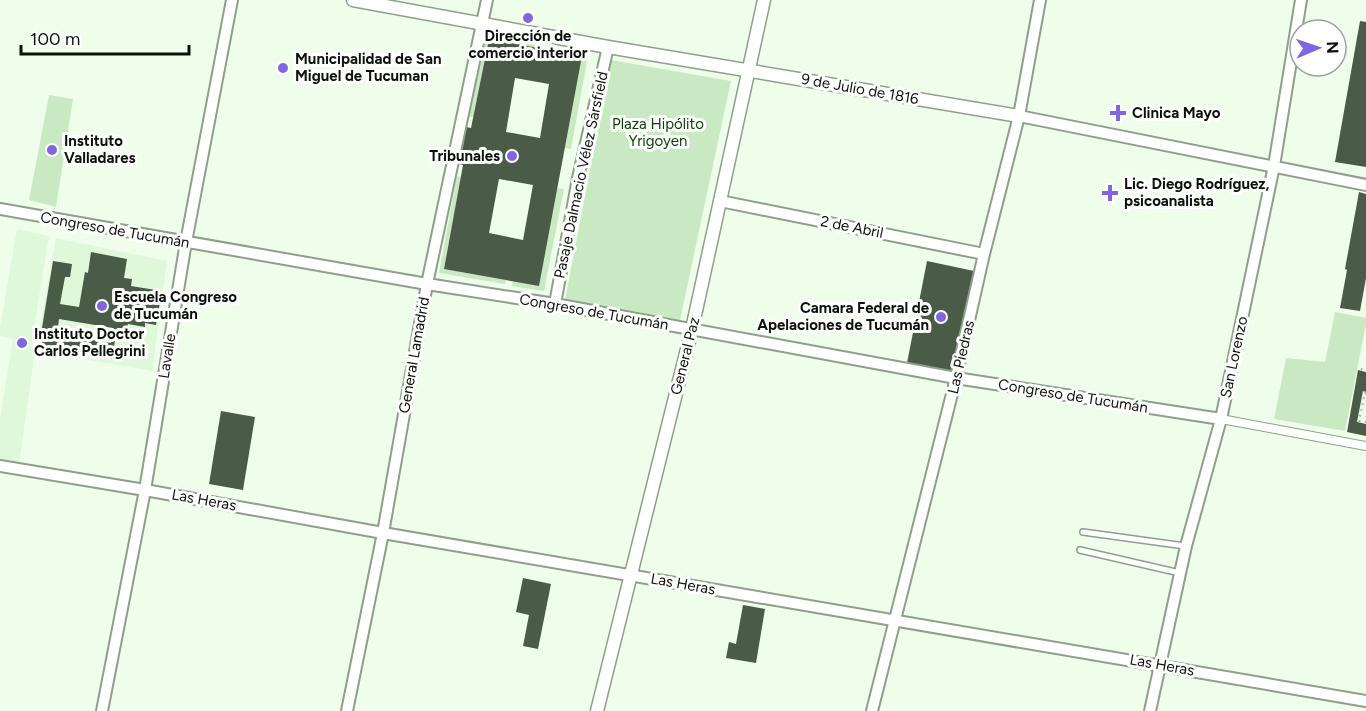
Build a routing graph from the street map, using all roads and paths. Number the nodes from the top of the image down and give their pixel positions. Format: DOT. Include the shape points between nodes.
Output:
graph roads {
  1 [pos="232,0"];
  2 [pos="353,0"];
  3 [pos="487,0"];
  4 [pos="764,0"];
  5 [pos="1040,0"];
  6 [pos="1301,0"];
  7 [pos="482,23"];
  8 [pos="608,47"];
  9 [pos="748,70"];
  10 [pos="1018,116"];
  11 [pos="1274,166"];
  12 [pos="1366,185"];
  13 [pos="720,201"];
  14 [pos="0,209"];
  15 [pos="186,242"];
  16 [pos="984,254"];
  17 [pos="427,284"];
  18 [pos="555,304"];
  19 [pos="692,329"];
  20 [pos="1361,369"];
  21 [pos="1366,370"];
  22 [pos="956,378"];
  23 [pos="1366,394"];
  24 [pos="1221,419"];
  25 [pos="1366,422"];
  26 [pos="1366,446"];
  27 [pos="0,466"];
  28 [pos="145,490"];
  29 [pos="1083,532"];
  30 [pos="383,533"];
  31 [pos="1186,546"];
  32 [pos="1080,550"];
  33 [pos="1180,573"];
  34 [pos="630,575"];
  35 [pos="895,621"];
  36 [pos="1160,665"];
  37 [pos="1366,701"];
  38 [pos="102,711"];
  39 [pos="347,711"];
  40 [pos="597,711"];
  41 [pos="872,711"];
  42 [pos="1150,711"];
  1 -- 15 [label="street, Lavalle"];
  2 -- 7 [label="street, 9 de Julio de 1816"];
  3 -- 7 [label="street, General Lamadrid"];
  4 -- 9 [label="street, General Paz"];
  5 -- 10 [label="street, Las Piedras"];
  6 -- 11 [label="street, San Lorenzo"];
  7 -- 8 [label="street, 9 de Julio de 1816"];
  7 -- 17 [label="street, General Lamadrid"];
  8 -- 9 [label="street, 9 de Julio de 1816"];
  8 -- 18 [label="street, Pasaje Dalmacio Vélez Sársfield"];
  9 -- 10 [label="street, 9 de Julio de 1816"];
  9 -- 13 [label="street, General Paz"];
  10 -- 11 [label="street, 9 de Julio de 1816"];
  10 -- 16 [label="street, Las Piedras"];
  11 -- 12 [label="street, 9 de Julio de 1816"];
  11 -- 24 [label="street, San Lorenzo"];
  13 -- 16 [label="street, 2 de Abril"];
  13 -- 19 [label="street, General Paz"];
  14 -- 15 [label="street, Congreso de Tucumán"];
  15 -- 17 [label="street, Congreso de Tucumán"];
  15 -- 28 [label="street, Lavalle"];
  16 -- 22 [label="street, Las Piedras"];
  17 -- 18 [label="street, Congreso de Tucumán"];
  17 -- 30 [label="street, General Lamadrid"];
  18 -- 19 [label="street, Congreso de Tucumán"];
  19 -- 22 [label="street, Congreso de Tucumán"];
  19 -- 34 [label="street, General Paz"];
  20 -- 21 [label="path"];
  22 -- 24 [label="street, Congreso de Tucumán"];
  22 -- 35 [label="street, Las Piedras"];
  23 -- 25 [label="path" via="1359,421"];
  24 -- 26 [label="street, Congreso de Tucumán"];
  24 -- 31 [label="street, San Lorenzo"];
  27 -- 28 [label="street, Las Heras"];
  28 -- 30 [label="street, Las Heras"];
  28 -- 38 [label="street, Lavalle"];
  29 -- 31 [label="lane"];
  30 -- 34 [label="street, Las Heras"];
  30 -- 39 [label="street, General Lamadrid"];
  31 -- 33 [label="street, San Lorenzo"];
  32 -- 33 [label="lane"];
  33 -- 36 [label="street, San Lorenzo"];
  34 -- 35 [label="street, Las Heras"];
  34 -- 40 [label="street, General Paz"];
  35 -- 36 [label="street, Las Heras"];
  35 -- 41 [label="street, Las Piedras"];
  36 -- 37 [label="street, Las Heras"];
  36 -- 42 [label="street, San Lorenzo"];
}
